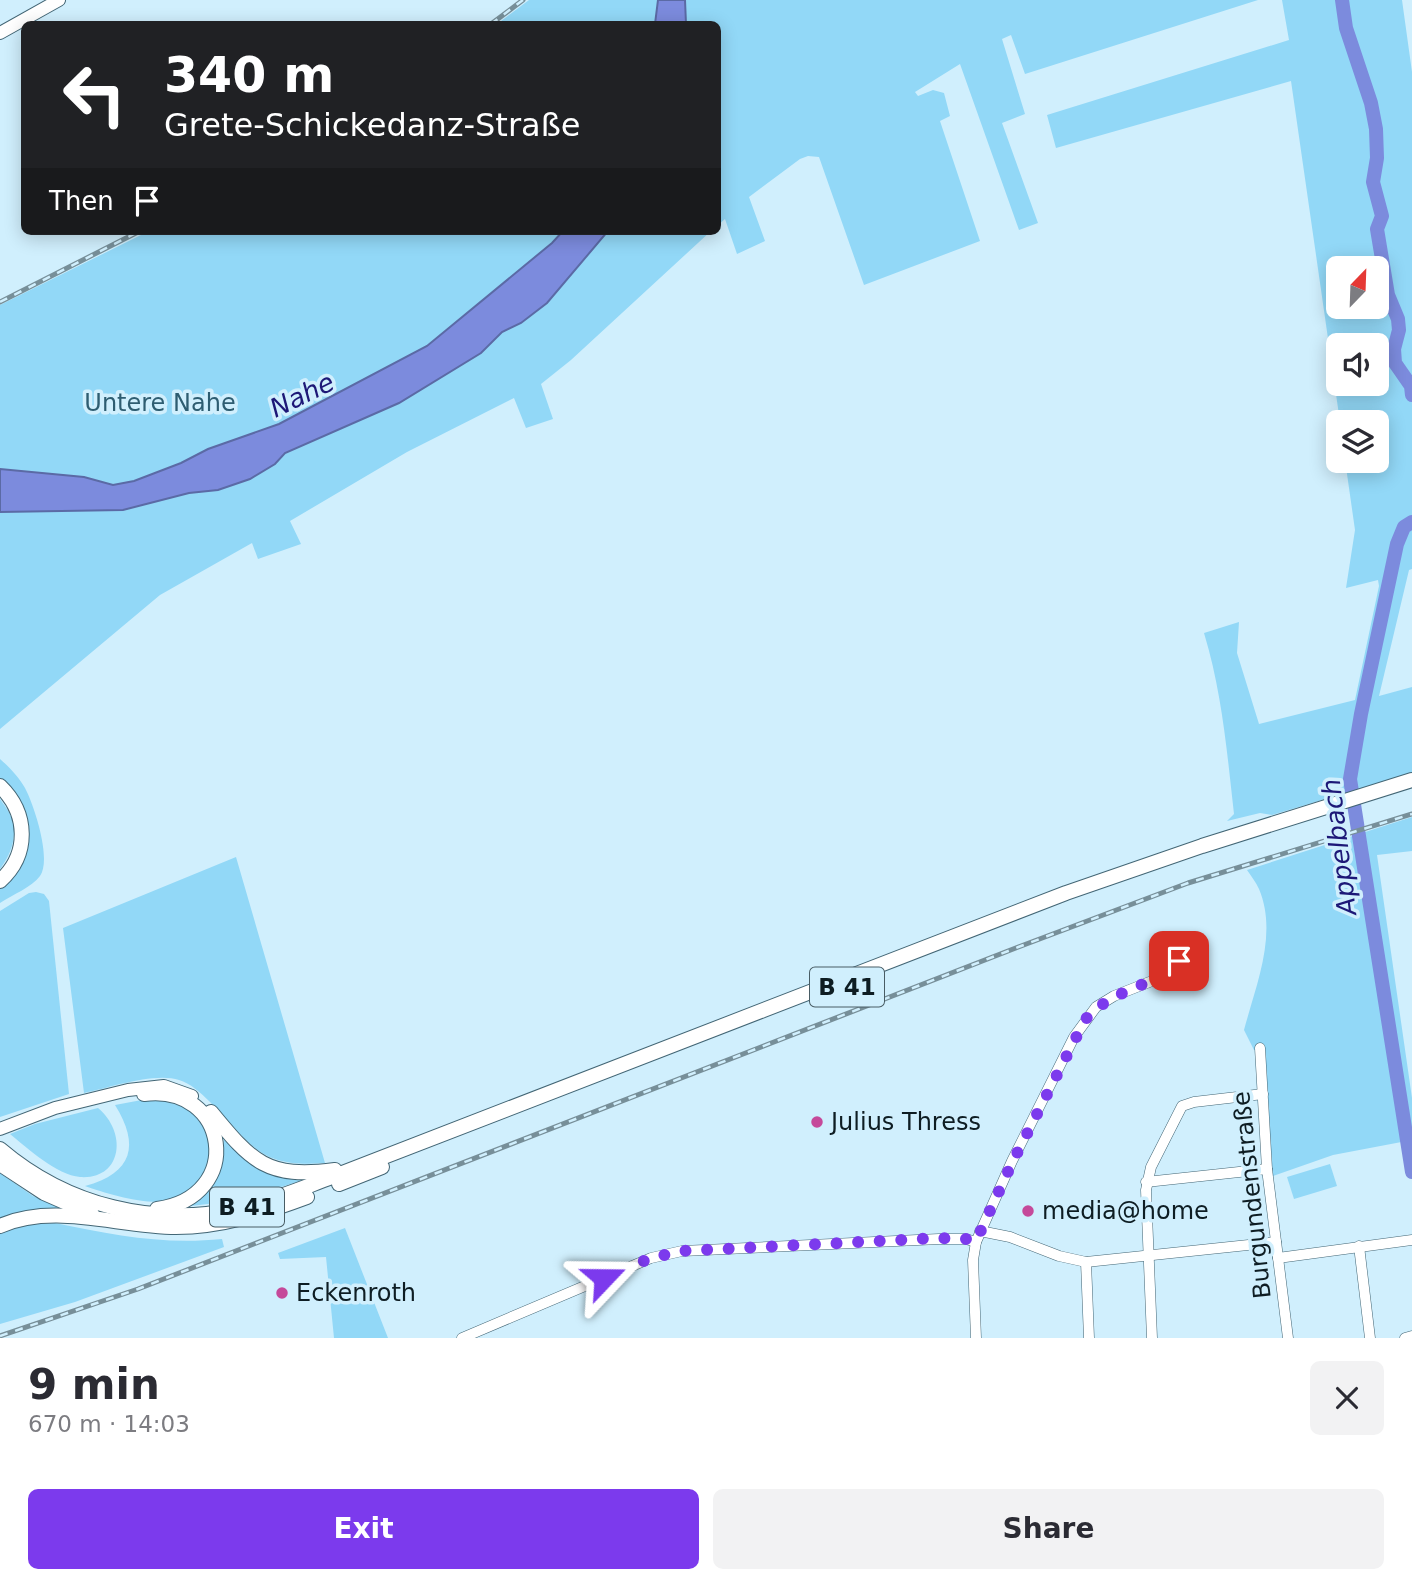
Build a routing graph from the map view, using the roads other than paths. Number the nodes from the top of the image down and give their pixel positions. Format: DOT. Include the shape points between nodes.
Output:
graph roads {
  1 [pos="59,0"];
  2 [pos="21,21"];
  3 [pos="21,21"];
  4 [pos="0,33"];
  5 [pos="1412,780"];
  6 [pos="0,786"];
  7 [pos="1412,790"];
  8 [pos="1365,800"];
  9 [pos="1341,807"];
  10 [pos="0,881"];
  11 [pos="1179,961"];
  12 [pos="1260,1048"];
  13 [pos="144,1094"];
  14 [pos="1263,1094"];
  15 [pos="191,1096"];
  16 [pos="32,1116"];
  17 [pos="5,1127"];
  18 [pos="0,1149"];
  19 [pos="0,1164"];
  20 [pos="353,1168"];
  21 [pos="1268,1169"];
  22 [pos="1146,1182"];
  23 [pos="129,1217"];
  24 [pos="0,1226"];
  25 [pos="978,1236"];
  26 [pos="1412,1240"];
  27 [pos="1276,1242"];
  28 [pos="1359,1246"];
  29 [pos="1148,1256"];
  30 [pos="1278,1258"];
  31 [pos="1086,1262"];
  32 [pos="1412,1336"];
  33 [pos="462,1338"];
  34 [pos="976,1338"];
  35 [pos="1089,1338"];
  36 [pos="1152,1338"];
  37 [pos="1288,1338"];
  38 [pos="1370,1338"];
  39 [pos="1405,1338"];
  1 -- 2 [label="main road"];
  3 -- 4 [label="main road"];
  5 -- 8 [label="highway, B 41"];
  6 -- 10 [label="highway" via="17,809 22,831 17,859"];
  7 -- 8 [label="highway, B 41"];
  8 -- 9 [label="highway, B 41"];
  9 -- 20 [label="highway, B 41" via="1202,846 1066,893"];
  9 -- 23 [label="highway, B 41" via="1069,901 265,1212 194,1226 159,1226"];
  11 -- 25 [label="street" via="1157,979 1103,1002 1085,1020"];
  12 -- 14 [label="street, Burgundenstraße"];
  13 -- 16 [label="main road, B 41"];
  13 -- 23 [label="highway, B 41" via="174,1096 196,1107 211,1126 217,1154 208,1182 192,1198"];
  14 -- 21 [label="street, Burgundenstraße"];
  14 -- 22 [label="street" via="1182,1106"];
  15 -- 16 [label="main road, B 41" via="164,1086 143,1087"];
  15 -- 20 [label="highway, B 41" via="246,1153 267,1166 301,1174"];
  16 -- 17 [label="main road, B 41"];
  18 -- 23 [label="highway, B 41" via="57,1188"];
  19 -- 23 [label="highway, B 41" via="59,1201 90,1213"];
  20 -- 23 [label="highway, B 41" via="272,1200 226,1211"];
  21 -- 22 [label="street"];
  21 -- 27 [label="street, Burgundenstraße"];
  22 -- 29 [label="street"];
  23 -- 24 [label="highway, B 41" via="43,1215"];
  25 -- 31 [label="street" via="1010,1237"];
  25 -- 33 [label="street" via="682,1251 651,1258"];
  25 -- 34 [label="street" via="973,1260"];
  26 -- 28 [label="street"];
  27 -- 29 [label="street"];
  27 -- 30 [label="street, Burgundenstraße"];
  28 -- 30 [label="street"];
  28 -- 38 [label="street"];
  29 -- 31 [label="street"];
  29 -- 36 [label="street"];
  30 -- 37 [label="street, Burgundenstraße"];
  31 -- 35 [label="street"];
  32 -- 39 [label="street"];
}
